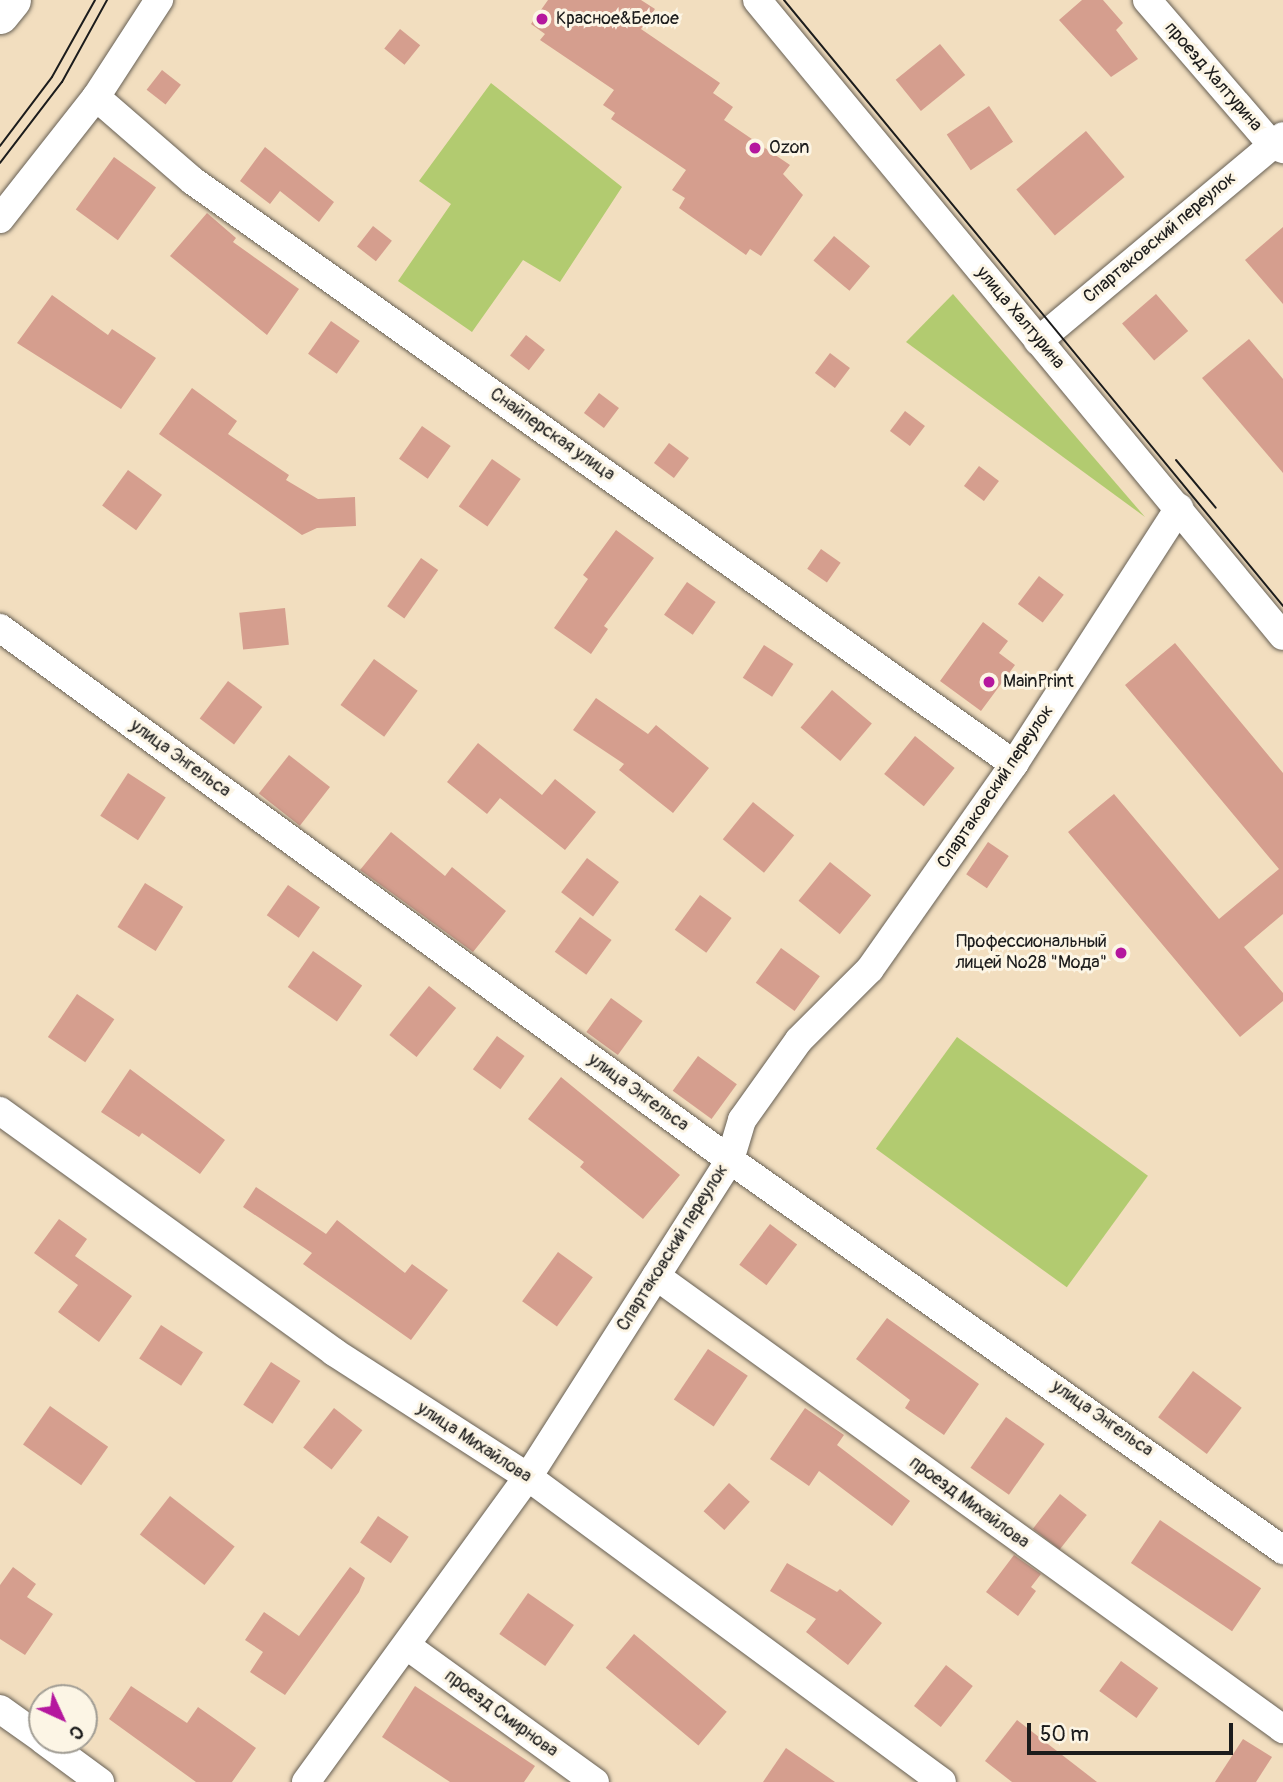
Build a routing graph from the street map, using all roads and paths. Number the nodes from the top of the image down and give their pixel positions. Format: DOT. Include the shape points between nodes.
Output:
graph roads {
  1 [pos="12,0"];
  2 [pos="159,0"];
  3 [pos="757,0"];
  4 [pos="1147,0"];
  5 [pos="0,15"];
  6 [pos="96,97"];
  7 [pos="1279,144"];
  8 [pos="0,219"];
  9 [pos="1038,341"];
  10 [pos="1179,508"];
  11 [pos="0,628"];
  12 [pos="1283,636"];
  13 [pos="1014,764"];
  14 [pos="0,1111"];
  15 [pos="730,1160"];
  16 [pos="656,1276"];
  17 [pos="528,1477"];
  18 [pos="1283,1550"];
  19 [pos="407,1646"];
  20 [pos="0,1709"];
  21 [pos="1283,1729"];
  22 [pos="28,1730"];
  23 [pos="61,1754"];
  24 [pos="100,1782"];
  25 [pos="306,1782"];
  26 [pos="595,1782"];
  27 [pos="942,1782"];
  1 -- 5 [label="main road"];
  2 -- 6 [label="street"];
  3 -- 9 [label="street, улица Халтурина"];
  4 -- 7 [label="street, проезд Халтурина"];
  6 -- 8 [label="street"];
  6 -- 13 [label="street, Снайперская улица" via="193,181"];
  7 -- 9 [label="street, Спартаковский переулок"];
  9 -- 10 [label="street, улица Халтурина"];
  10 -- 12 [label="street, улица Халтурина"];
  10 -- 13 [label="street, Спартаковский переулок"];
  11 -- 15 [label="street, улица Энгельса"];
  13 -- 15 [label="street, Спартаковский переулок" via="870,969 792,1050 742,1120"];
  14 -- 17 [label="street, улица Михайлова" via="334,1352"];
  15 -- 16 [label="street, Спартаковский переулок"];
  15 -- 18 [label="street, улица Энгельса"];
  16 -- 17 [label="street, Спартаковский переулок"];
  16 -- 21 [label="street, проезд Михайлова"];
  17 -- 19 [label="street, Спартаковский переулок"];
  17 -- 27 [label="street, улица Михайлова"];
  19 -- 25 [label="street, Спартаковский переулок"];
  19 -- 26 [label="street, проезд Смирнова"];
  20 -- 22 [label="street"];
  23 -- 24 [label="street"];
}
